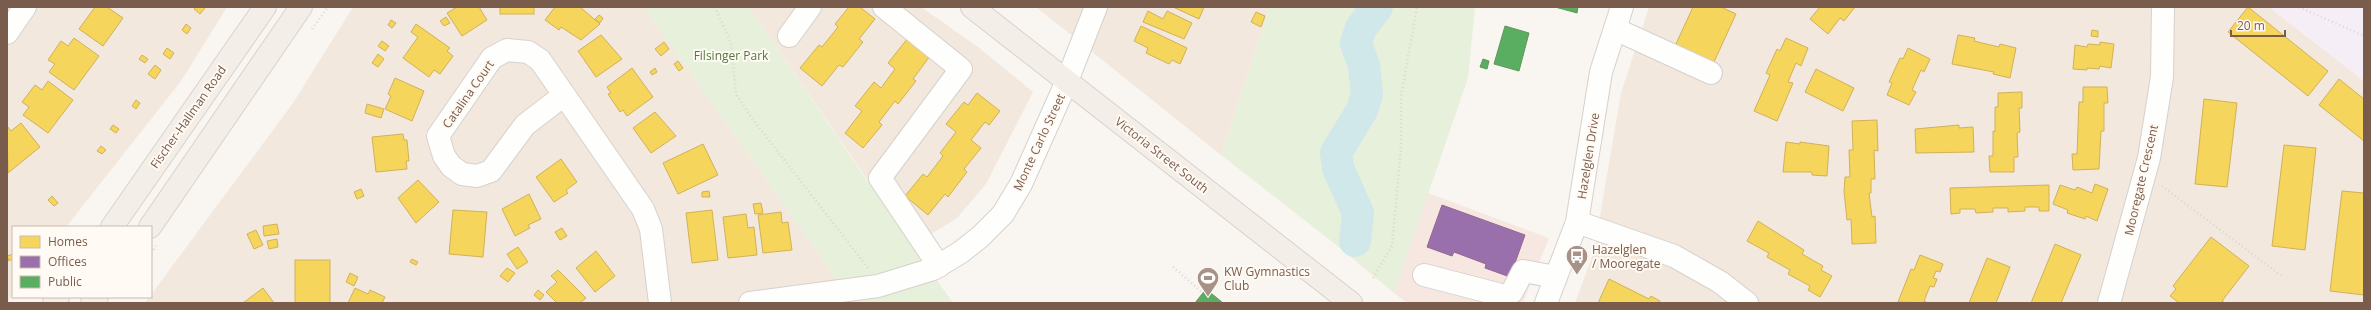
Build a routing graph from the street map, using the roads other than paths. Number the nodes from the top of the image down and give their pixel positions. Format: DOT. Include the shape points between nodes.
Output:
graph roads {
  1 [pos="25,7"];
  2 [pos="265,7"];
  3 [pos="301,7"];
  4 [pos="810,7"];
  5 [pos="884,7"];
  6 [pos="972,7"];
  7 [pos="1096,7"];
  8 [pos="1622,7"];
  9 [pos="2163,7"];
  10 [pos="1615,29"];
  11 [pos="7,33"];
  12 [pos="789,36"];
  13 [pos="1711,72"];
  14 [pos="1067,80"];
  15 [pos="564,95"];
  16 [pos="1577,222"];
  17 [pos="113,226"];
  18 [pos="151,226"];
  19 [pos="939,266"];
  20 [pos="1424,275"];
  21 [pos="1556,277"];
  22 [pos="795,300"];
  23 [pos="660,303"];
  24 [pos="750,303"];
  25 [pos="1351,303"];
  26 [pos="1546,303"];
  27 [pos="1747,303"];
  28 [pos="2109,303"];
  1 -- 11 [label="street"];
  2 -- 17 [label="main road, Fischer-Hallman Road"];
  3 -- 18 [label="main road"];
  4 -- 12 [label="street"];
  5 -- 19 [label="street" via="961,69 880,178"];
  6 -- 14 [label="main road, Victoria Street South"];
  7 -- 14 [label="street, Monte Carlo Street"];
  8 -- 10 [label="street, Hazelglen Drive"];
  9 -- 28 [label="street, Mooregate Crescent" via="2162,77 2145,172"];
  10 -- 13 [label="street"];
  10 -- 16 [label="street, Hazelglen Drive" via="1601,72"];
  14 -- 19 [label="street, Monte Carlo Street" via="1021,184 1003,214 980,238"];
  14 -- 25 [label="main road, Victoria Street South"];
  15 -- 15 [label="street, Catalina Court" via="540,60 528,52 508,50 492,58 438,136 444,156 451,166 462,174 477,176 491,171 525,125"];
  15 -- 23 [label="street, Catalina Court" via="642,208 651,229"];
  16 -- 21 [label="street, Hazelglen Drive"];
  16 -- 27 [label="street" via="1674,256 1720,282"];
  19 -- 22 [label="street, Monte Carlo Street" via="878,286"];
  20 -- 21 [label="street" via="1505,296 1512,292 1524,271"];
  21 -- 26 [label="street, Hazelglen Drive"];
  22 -- 24 [label="street, Monte Carlo Street"];
}
